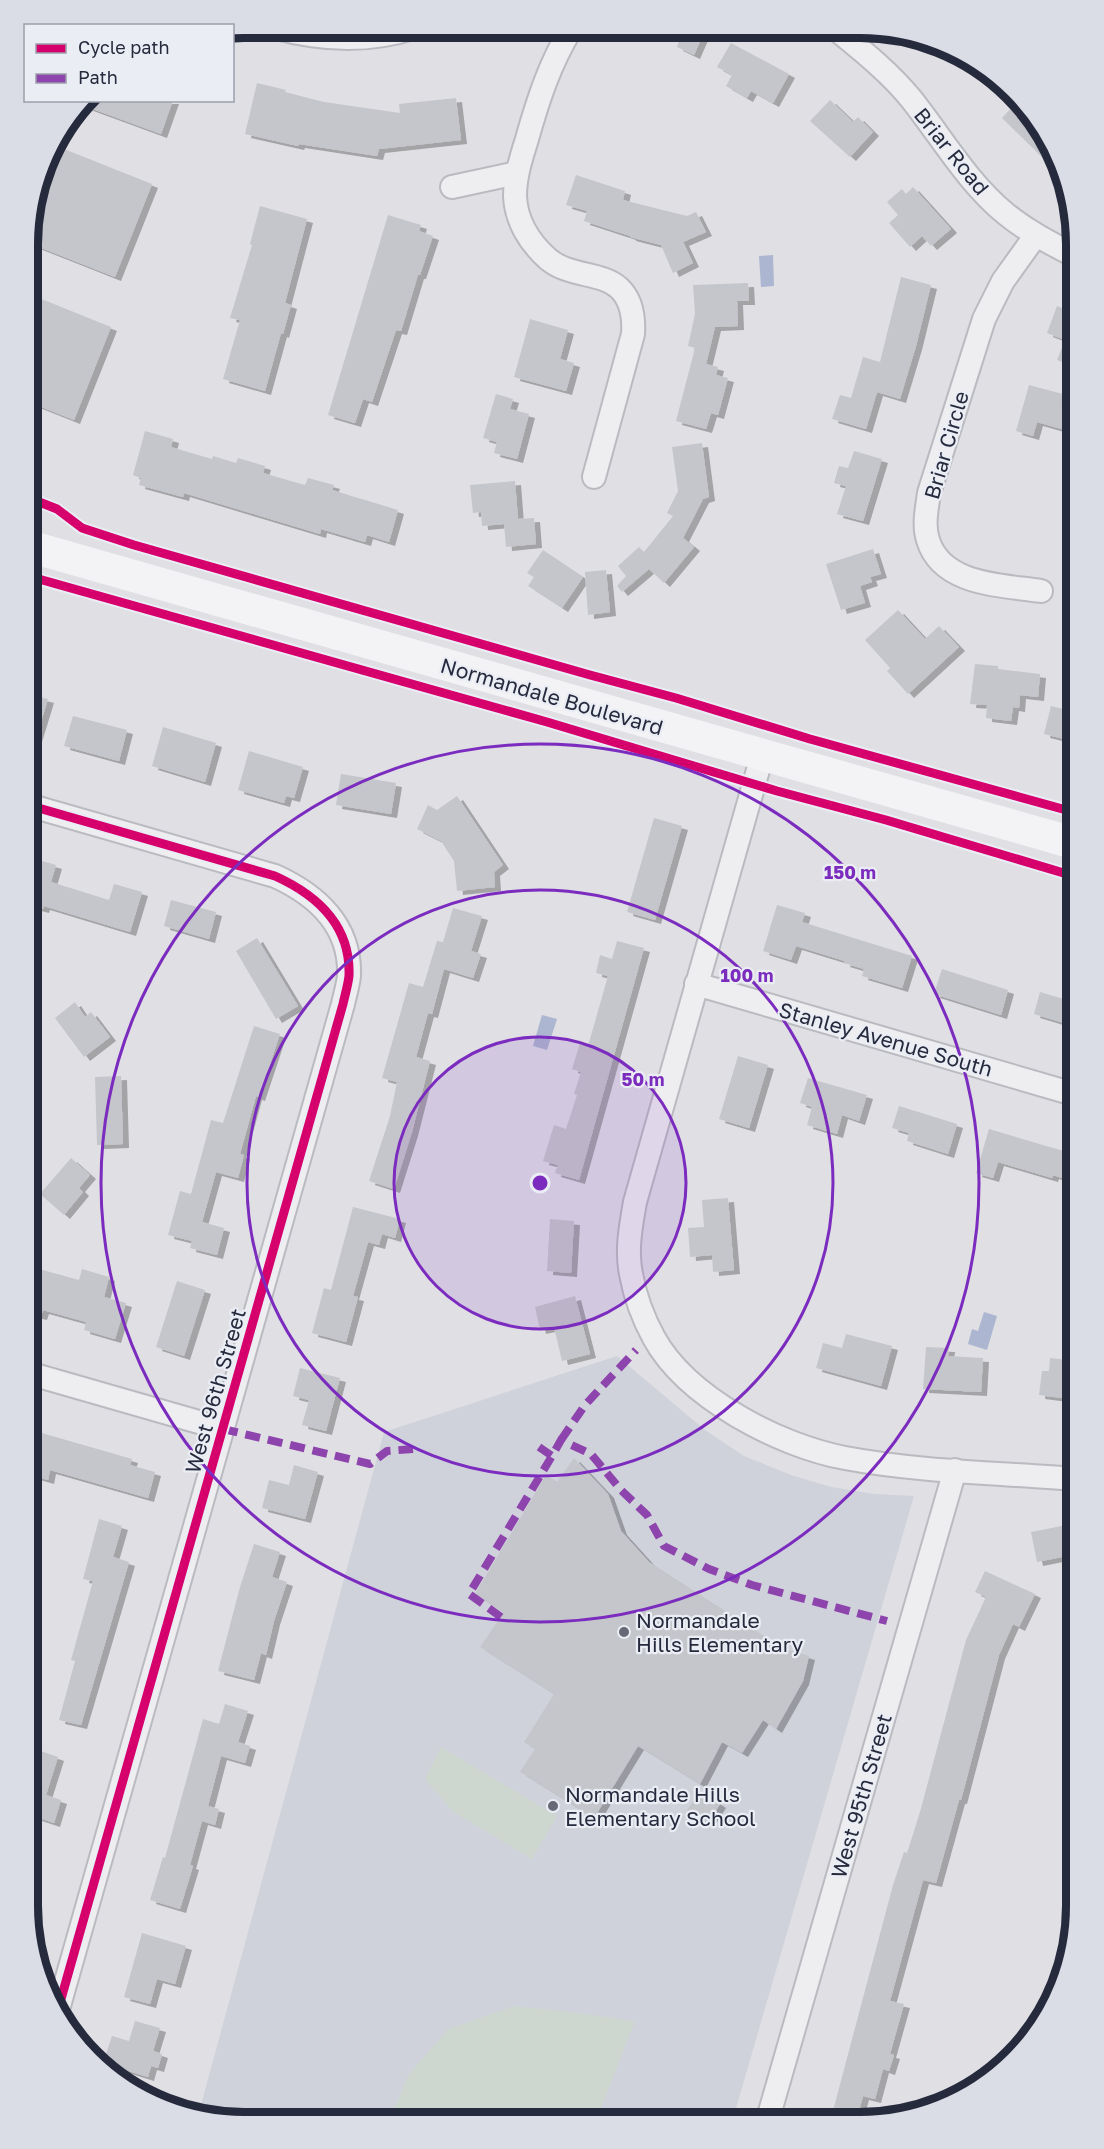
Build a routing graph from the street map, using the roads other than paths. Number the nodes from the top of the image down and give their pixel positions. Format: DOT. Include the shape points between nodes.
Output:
graph roads {
  1 [pos="321,38"];
  2 [pos="365,38"];
  3 [pos="560,38"];
  4 [pos="847,38"];
  5 [pos="517,173"];
  6 [pos="452,187"];
  7 [pos="1036,235"];
  8 [pos="1066,251"];
  9 [pos="594,477"];
  10 [pos="38,549"];
  11 [pos="1041,591"];
  12 [pos="762,756"];
  13 [pos="38,807"];
  14 [pos="1066,841"];
  15 [pos="696,984"];
  16 [pos="1066,1092"];
  17 [pos="38,1376"];
  18 [pos="223,1429"];
  19 [pos="955,1470"];
  20 [pos="1066,1478"];
  21 [pos="61,2000"];
  22 [pos="770,2112"];
  1 -- 2 [label="street"];
  3 -- 5 [label="street"];
  4 -- 7 [label="street, Briar Road" via="910,98 970,178 1005,213"];
  5 -- 6 [label="street"];
  5 -- 9 [label="street" via="515,198 520,221 532,243 550,261 571,273 603,280 618,288 634,318"];
  7 -- 8 [label="street, Briar Road"];
  7 -- 11 [label="street, Briar Circle" via="1003,281 984,319 929,493 926,521 928,540 951,571 969,580"];
  10 -- 12 [label="main road, Normandale Boulevard"];
  12 -- 14 [label="main road, Normandale Boulevard"];
  12 -- 15 [label="street"];
  13 -- 18 [label="street, West 96th Street" via="275,876 318,902 346,948 349,976 343,1004"];
  15 -- 16 [label="street, Stanley Avenue South"];
  15 -- 19 [label="street" via="635,1202 629,1237 630,1272 639,1308 655,1340 676,1368 712,1400 797,1445 844,1458"];
  17 -- 18 [label="street"];
  18 -- 21 [label="street, West 96th Street"];
  19 -- 20 [label="street"];
  19 -- 22 [label="street, West 95th Street"];
}
